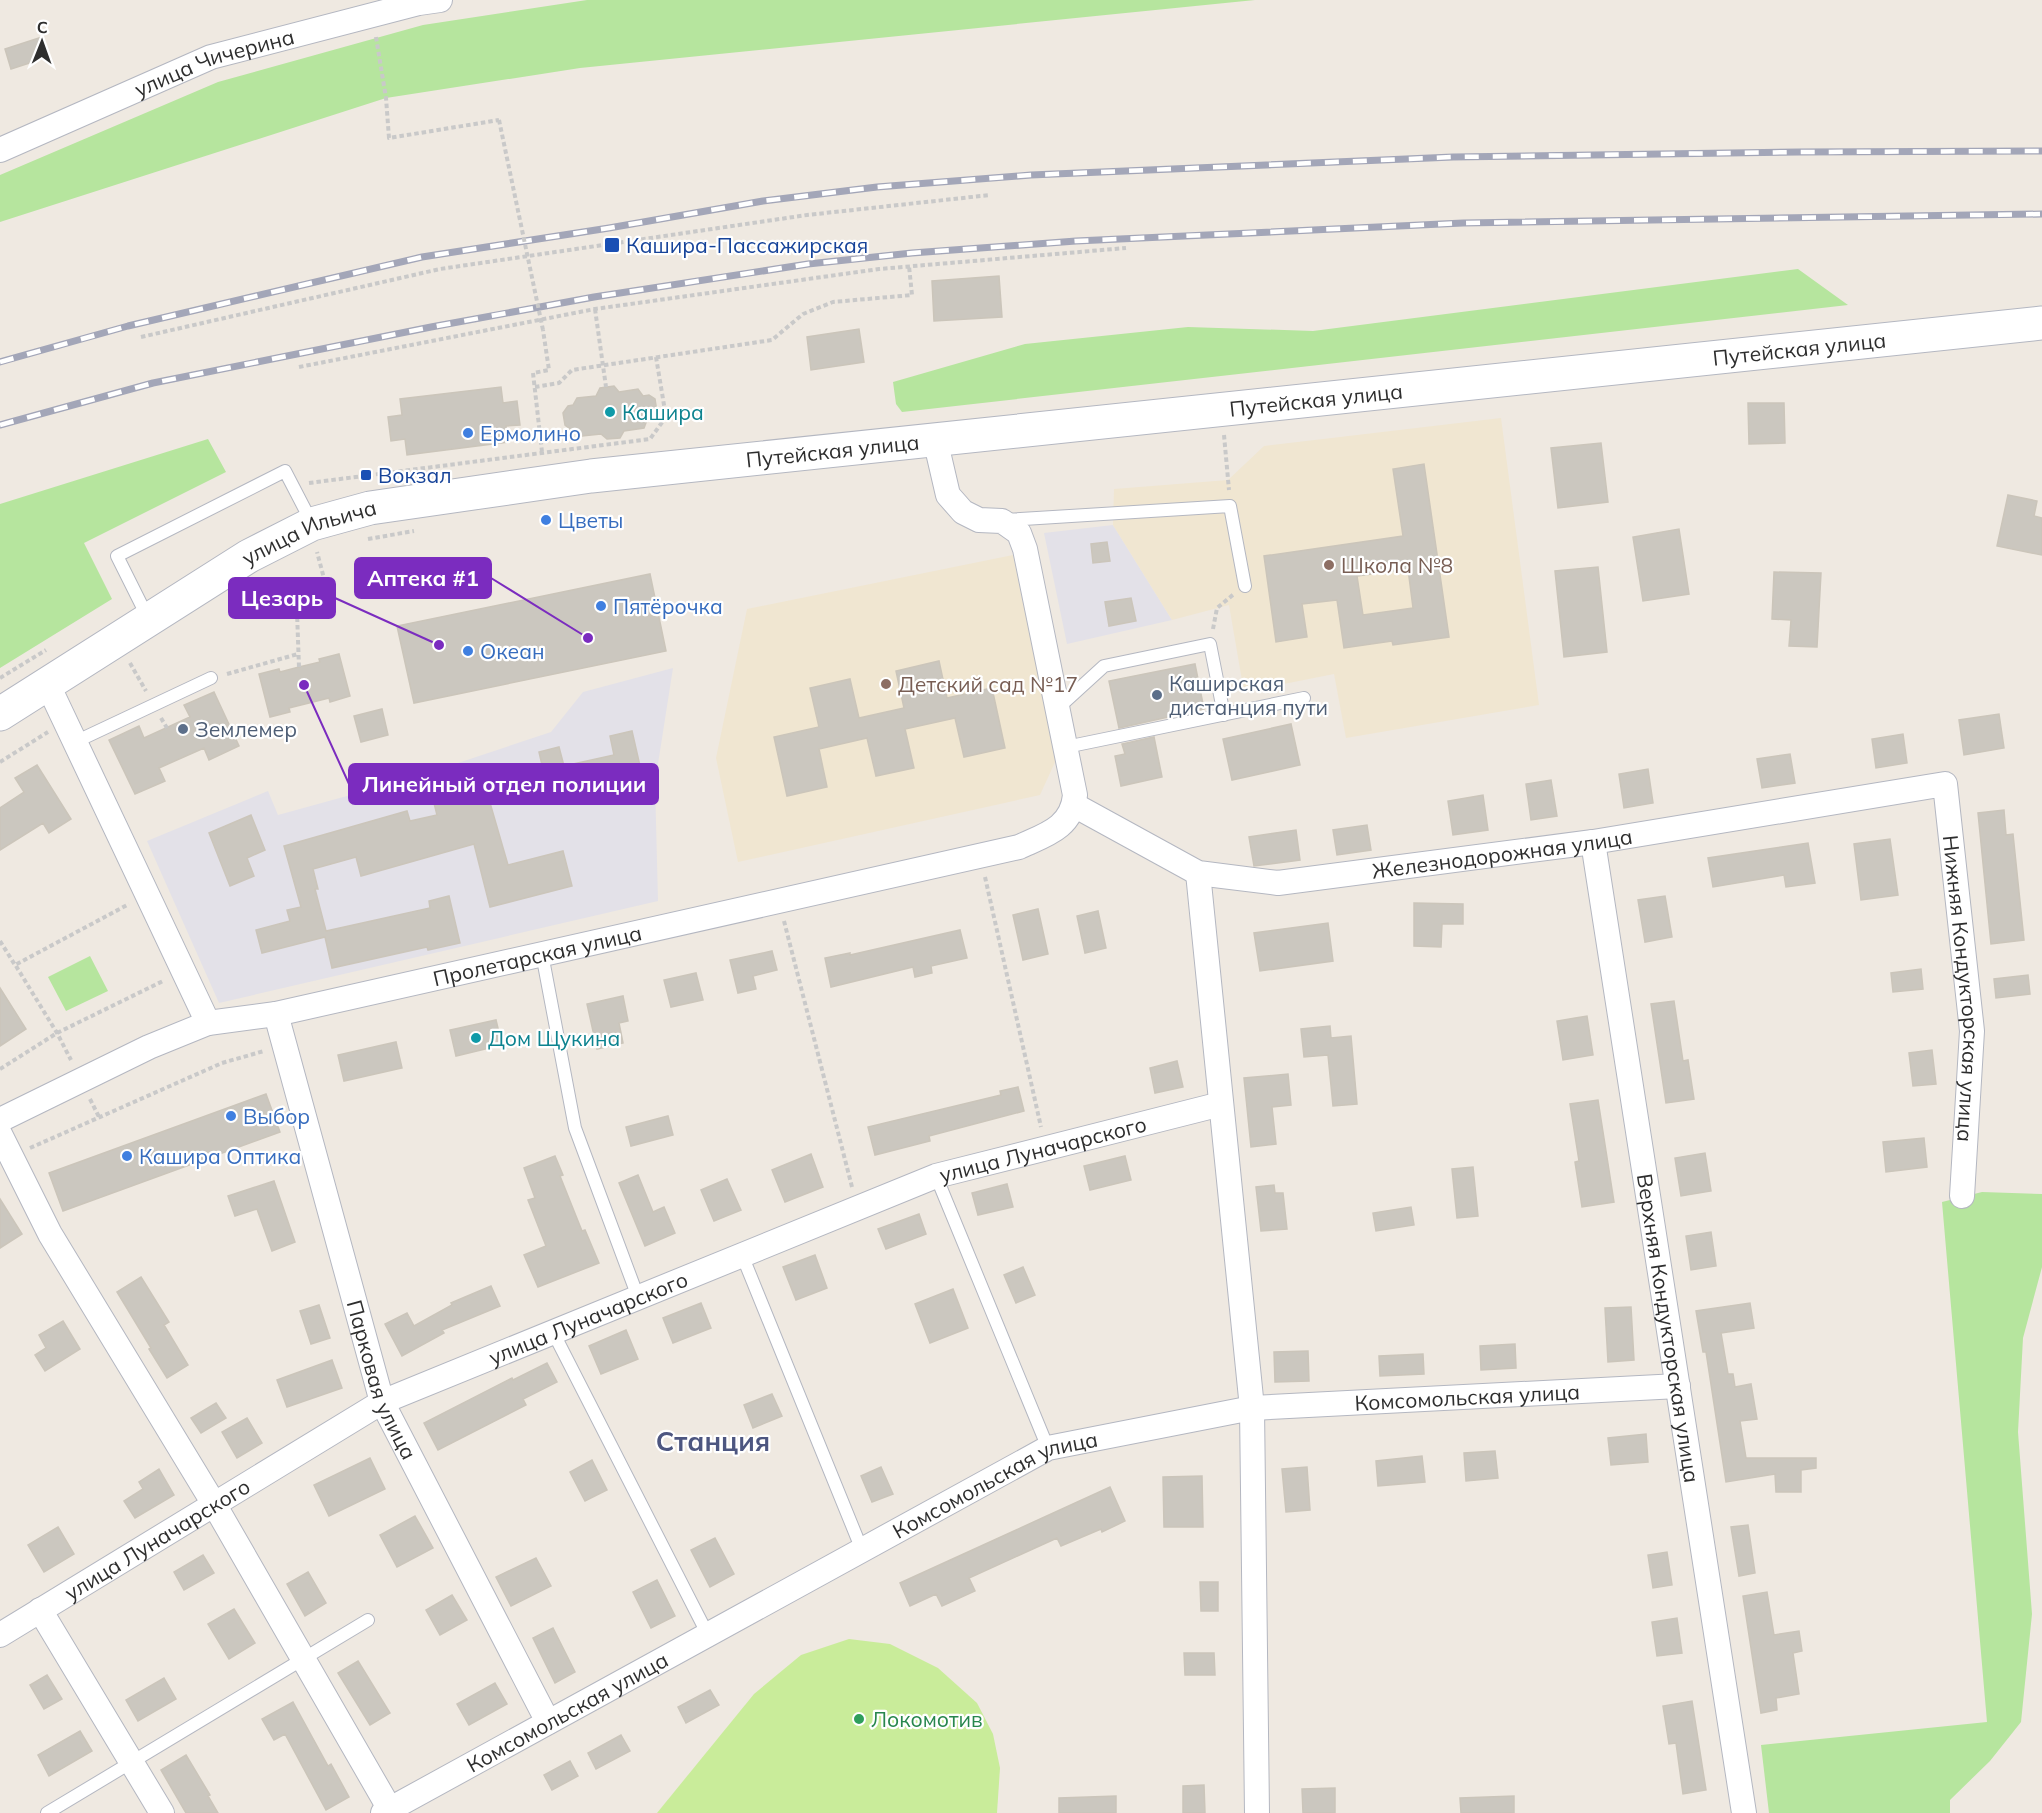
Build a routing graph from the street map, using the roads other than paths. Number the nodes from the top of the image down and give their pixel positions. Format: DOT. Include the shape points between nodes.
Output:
graph roads {
  1 [pos="440,0"];
  2 [pos="0,150"];
  3 [pos="2042,323"];
  4 [pos="935,439"];
  5 [pos="591,476"];
  6 [pos="1002,521"];
  7 [pos="311,537"];
  8 [pos="1245,586"];
  9 [pos="149,620"];
  10 [pos="212,678"];
  11 [pos="48,685"];
  12 [pos="1304,698"];
  13 [pos="1058,708"];
  14 [pos="0,714"];
  15 [pos="1224,715"];
  16 [pos="70,731"];
  17 [pos="1066,747"];
  18 [pos="1945,784"];
  19 [pos="1074,805"];
  20 [pos="1593,842"];
  21 [pos="1198,873"];
  22 [pos="542,954"];
  23 [pos="276,1014"];
  24 [pos="207,1023"];
  25 [pos="1221,1104"];
  26 [pos="0,1120"];
  27 [pos="0,1134"];
  28 [pos="936,1176"];
  29 [pos="1962,1196"];
  30 [pos="742,1255"];
  31 [pos="638,1298"];
  32 [pos="553,1332"];
  33 [pos="1678,1386"];
  34 [pos="382,1402"];
  35 [pos="1252,1408"];
  36 [pos="1048,1448"];
  37 [pos="214,1504"];
  38 [pos="862,1550"];
  39 [pos="40,1610"];
  40 [pos="368,1620"];
  41 [pos="0,1635"];
  42 [pos="708,1635"];
  43 [pos="304,1659"];
  44 [pos="548,1722"];
  45 [pos="131,1762"];
  46 [pos="388,1812"];
  47 [pos="47,1813"];
  48 [pos="162,1813"];
  49 [pos="1257,1813"];
  50 [pos="1744,1813"];
  1 -- 2 [label="street, улица Чичерина" via="211,57"];
  3 -- 4 [label="main road, Путейская улица"];
  4 -- 5 [label="main road, Путейская улица"];
  4 -- 6 [label="street" via="948,495 963,512 979,520"];
  5 -- 7 [label="main road, улица Ильича" via="370,508"];
  6 -- 8 [label="lane" via="1230,506"];
  6 -- 13 [label="street" via="1019,533 1025,549"];
  7 -- 9 [label="main road, улица Ильича" via="249,556"];
  7 -- 9 [label="lane" via="285,471 117,556"];
  9 -- 11 [label="main road, улица Ильича"];
  10 -- 16 [label="lane" via="154,705"];
  11 -- 14 [label="main road, улица Ильича"];
  11 -- 16 [label="street"];
  12 -- 15 [label="lane"];
  13 -- 15 [label="lane" via="1104,666 1210,644"];
  13 -- 17 [label="street"];
  15 -- 17 [label="lane"];
  16 -- 24 [label="street"];
  17 -- 19 [label="street"];
  18 -- 20 [label="street, Железнодорожная улица"];
  18 -- 29 [label="street, Нижняя Кондукторская улица" via="1972,1031"];
  19 -- 21 [label="street, Железнодорожная улица"];
  19 -- 22 [label="street, Пролетарская улица" via="1060,828 1018,847"];
  20 -- 21 [label="street, Железнодорожная улица" via="1278,883"];
  20 -- 33 [label="street, Верхняя Кондукторская улица"];
  21 -- 25 [label="street"];
  22 -- 23 [label="street, Пролетарская улица"];
  22 -- 31 [label="lane" via="575,1128"];
  23 -- 24 [label="street, Пролетарская улица"];
  23 -- 34 [label="street, Парковая улица"];
  24 -- 26 [label="street, Пролетарская улица"];
  25 -- 28 [label="street, улица Луначарского"];
  25 -- 35 [label="street"];
  27 -- 37 [label="street" via="50,1234"];
  28 -- 30 [label="street, улица Луначарского"];
  28 -- 36 [label="lane"];
  30 -- 31 [label="street, улица Луначарского"];
  30 -- 38 [label="lane"];
  31 -- 32 [label="street, улица Луначарского"];
  32 -- 34 [label="street, улица Луначарского"];
  32 -- 42 [label="lane"];
  33 -- 35 [label="street, Комсомольская улица"];
  33 -- 50 [label="street, Верхняя Кондукторская улица"];
  34 -- 37 [label="street, улица Луначарского"];
  34 -- 44 [label="street, Парковая улица"];
  35 -- 36 [label="street, Комсомольская улица"];
  35 -- 49 [label="street"];
  36 -- 38 [label="street, Комсомольская улица"];
  37 -- 39 [label="street, улица Луначарского"];
  37 -- 43 [label="street"];
  38 -- 42 [label="street, Комсомольская улица"];
  39 -- 41 [label="street, улица Луначарского"];
  39 -- 45 [label="street"];
  40 -- 43 [label="lane"];
  42 -- 44 [label="street, Комсомольская улица"];
  43 -- 45 [label="lane"];
  43 -- 46 [label="street"];
  44 -- 46 [label="street, Комсомольская улица"];
  45 -- 47 [label="lane"];
  45 -- 48 [label="street"];
}
